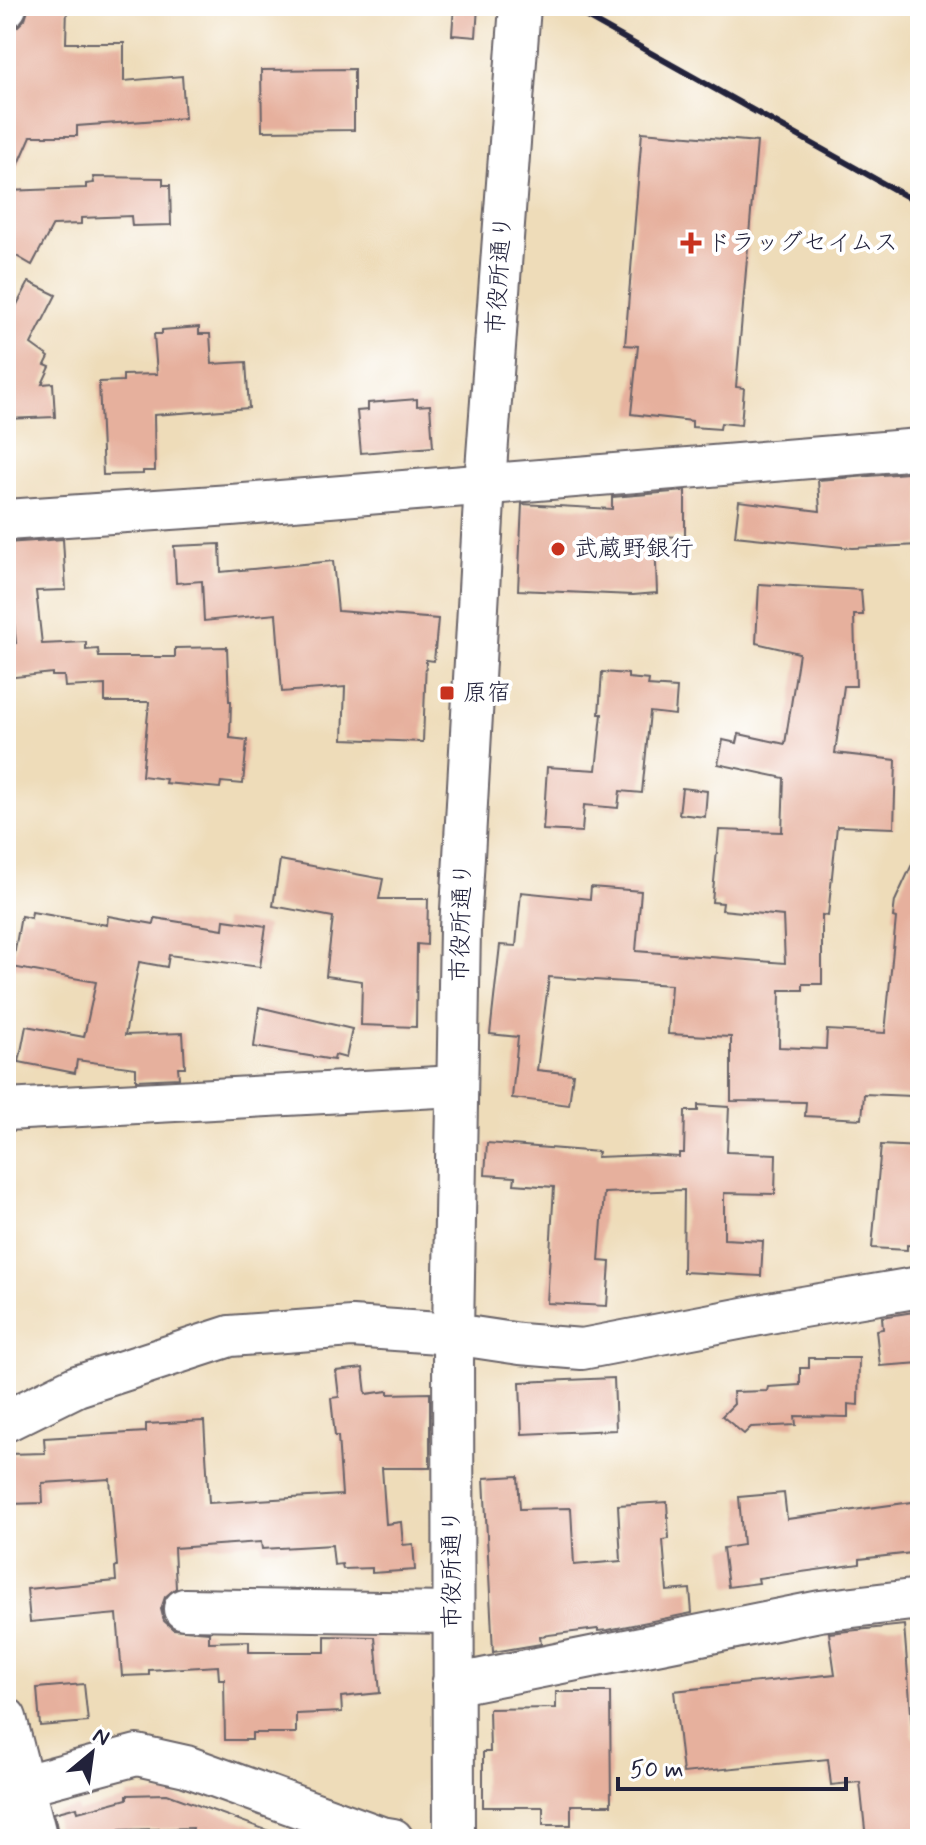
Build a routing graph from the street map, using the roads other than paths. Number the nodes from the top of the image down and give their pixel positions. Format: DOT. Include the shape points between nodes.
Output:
graph roads {
  1 [pos="520,6"];
  2 [pos="920,449"];
  3 [pos="485,483"];
  4 [pos="6,520"];
  5 [pos="457,1086"];
  6 [pos="6,1110"];
  7 [pos="920,1287"];
  8 [pos="453,1334"];
  9 [pos="6,1421"];
  10 [pos="920,1603"];
  11 [pos="184,1609"];
  12 [pos="452,1613"];
  13 [pos="452,1685"];
  14 [pos="6,1718"];
  15 [pos="24,1785"];
  16 [pos="37,1839"];
  17 [pos="393,1839"];
  18 [pos="454,1839"];
  1 -- 3 [label="street, 市役所通り"];
  2 -- 3 [label="street"];
  3 -- 4 [label="street"];
  3 -- 5 [label="street, 市役所通り"];
  5 -- 6 [label="street"];
  5 -- 8 [label="street, 市役所通り"];
  7 -- 8 [label="street" via="582,1349"];
  8 -- 9 [label="street" via="352,1327 230,1336 77,1386"];
  8 -- 12 [label="street, 市役所通り"];
  10 -- 13 [label="street" via="820,1611"];
  11 -- 12 [label="street"];
  12 -- 13 [label="street, 市役所通り"];
  13 -- 18 [label="street, 市役所通り"];
  14 -- 15 [label="street"];
  15 -- 16 [label="street"];
  15 -- 17 [label="street" via="137,1755 186,1766"];
}
